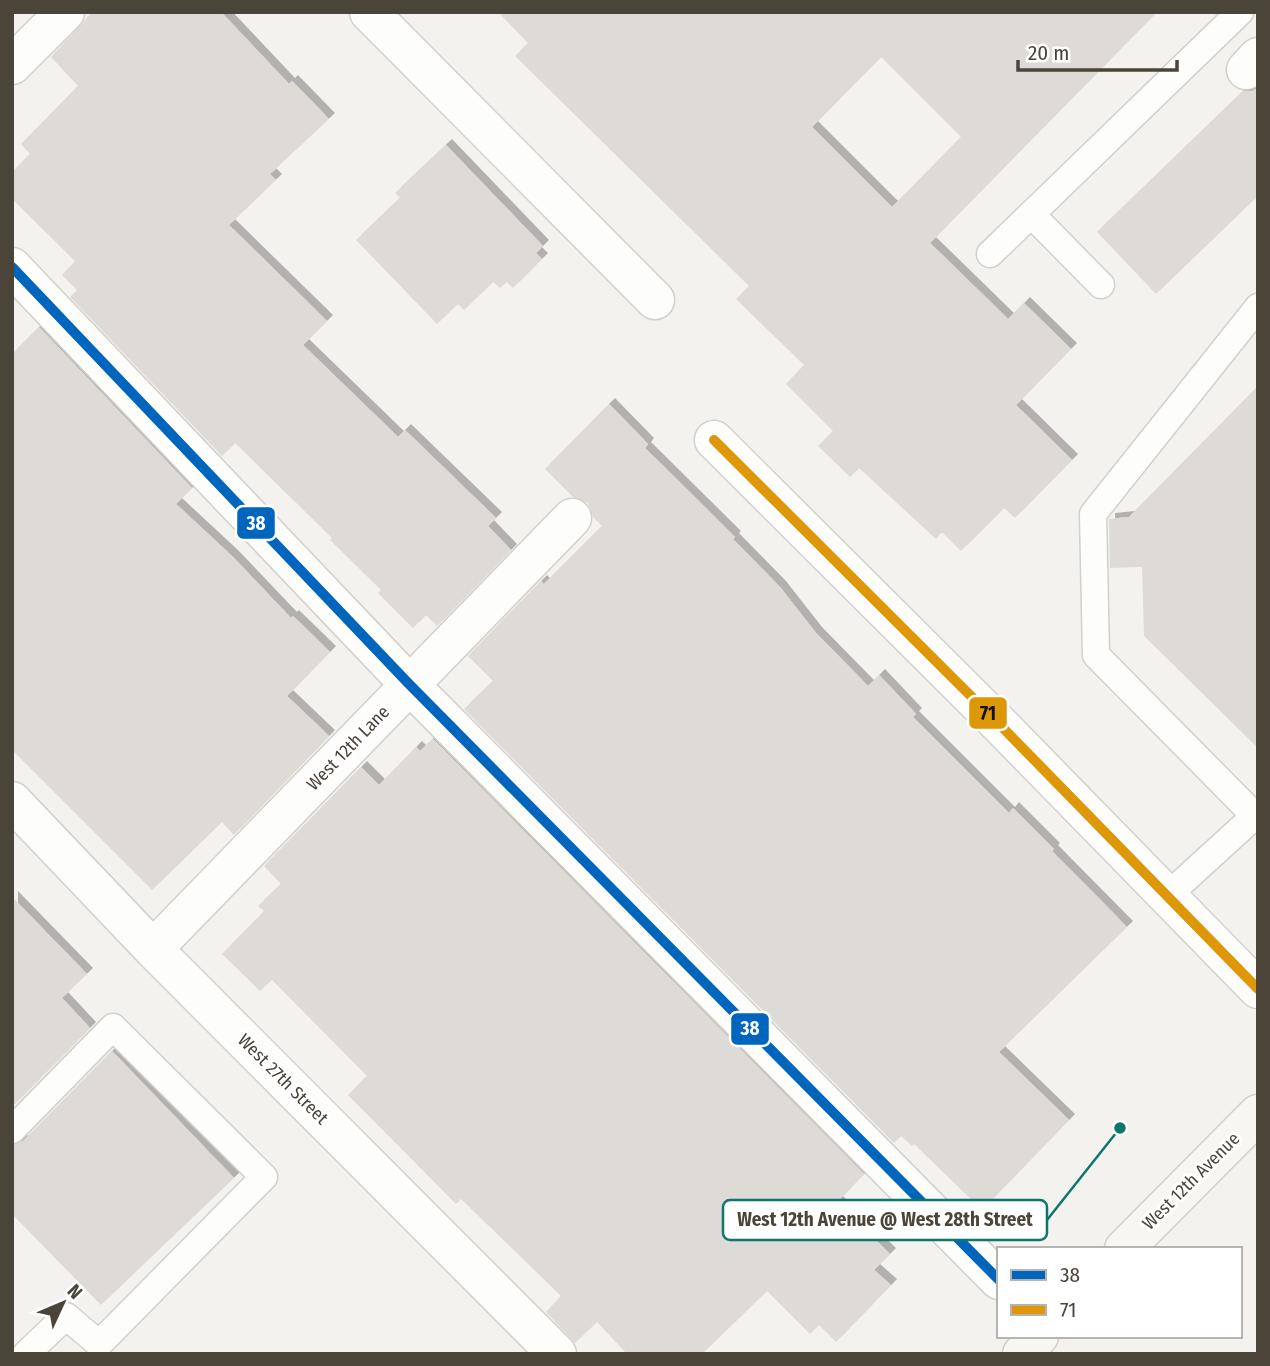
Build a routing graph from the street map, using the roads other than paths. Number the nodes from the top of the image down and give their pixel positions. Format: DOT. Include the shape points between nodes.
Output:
graph roads {
  1 [pos="65,12"];
  2 [pos="369,12"];
  3 [pos="1240,12"];
  4 [pos="12,65"];
  5 [pos="1031,214"];
  6 [pos="990,254"];
  7 [pos="12,267"];
  8 [pos="1101,285"];
  9 [pos="655,300"];
  10 [pos="1258,307"];
  11 [pos="714,440"];
  12 [pos="572,518"];
  13 [pos="410,684"];
  14 [pos="12,801"];
  15 [pos="1256,815"];
  16 [pos="1167,896"];
  17 [pos="153,949"];
  18 [pos="1258,989"];
  19 [pos="1258,1114"];
  20 [pos="12,1130"];
  21 [pos="1127,1247"];
  22 [pos="997,1278"];
  23 [pos="1037,1338"];
  24 [pos="26,1354"];
  25 [pos="557,1354"];
  26 [pos="1022,1354"];
  1 -- 4 [label="street"];
  2 -- 9 [label="street"];
  3 -- 5 [label="lane"];
  5 -- 6 [label="lane"];
  5 -- 8 [label="lane"];
  7 -- 13 [label="street"];
  10 -- 15 [label="lane" via="1093,514 1096,655"];
  11 -- 16 [label="street"];
  12 -- 13 [label="street, West 12th Lane"];
  13 -- 17 [label="street, West 12th Lane"];
  13 -- 22 [label="street"];
  14 -- 17 [label="street, West 27th Street"];
  15 -- 16 [label="lane"];
  16 -- 18 [label="street"];
  17 -- 25 [label="street, West 27th Street"];
  19 -- 21 [label="main road, West 12th Avenue"];
  20 -- 24 [label="lane" via="113,1027 264,1177 99,1343 65,1316"];
  23 -- 26 [label="main road"];
}
